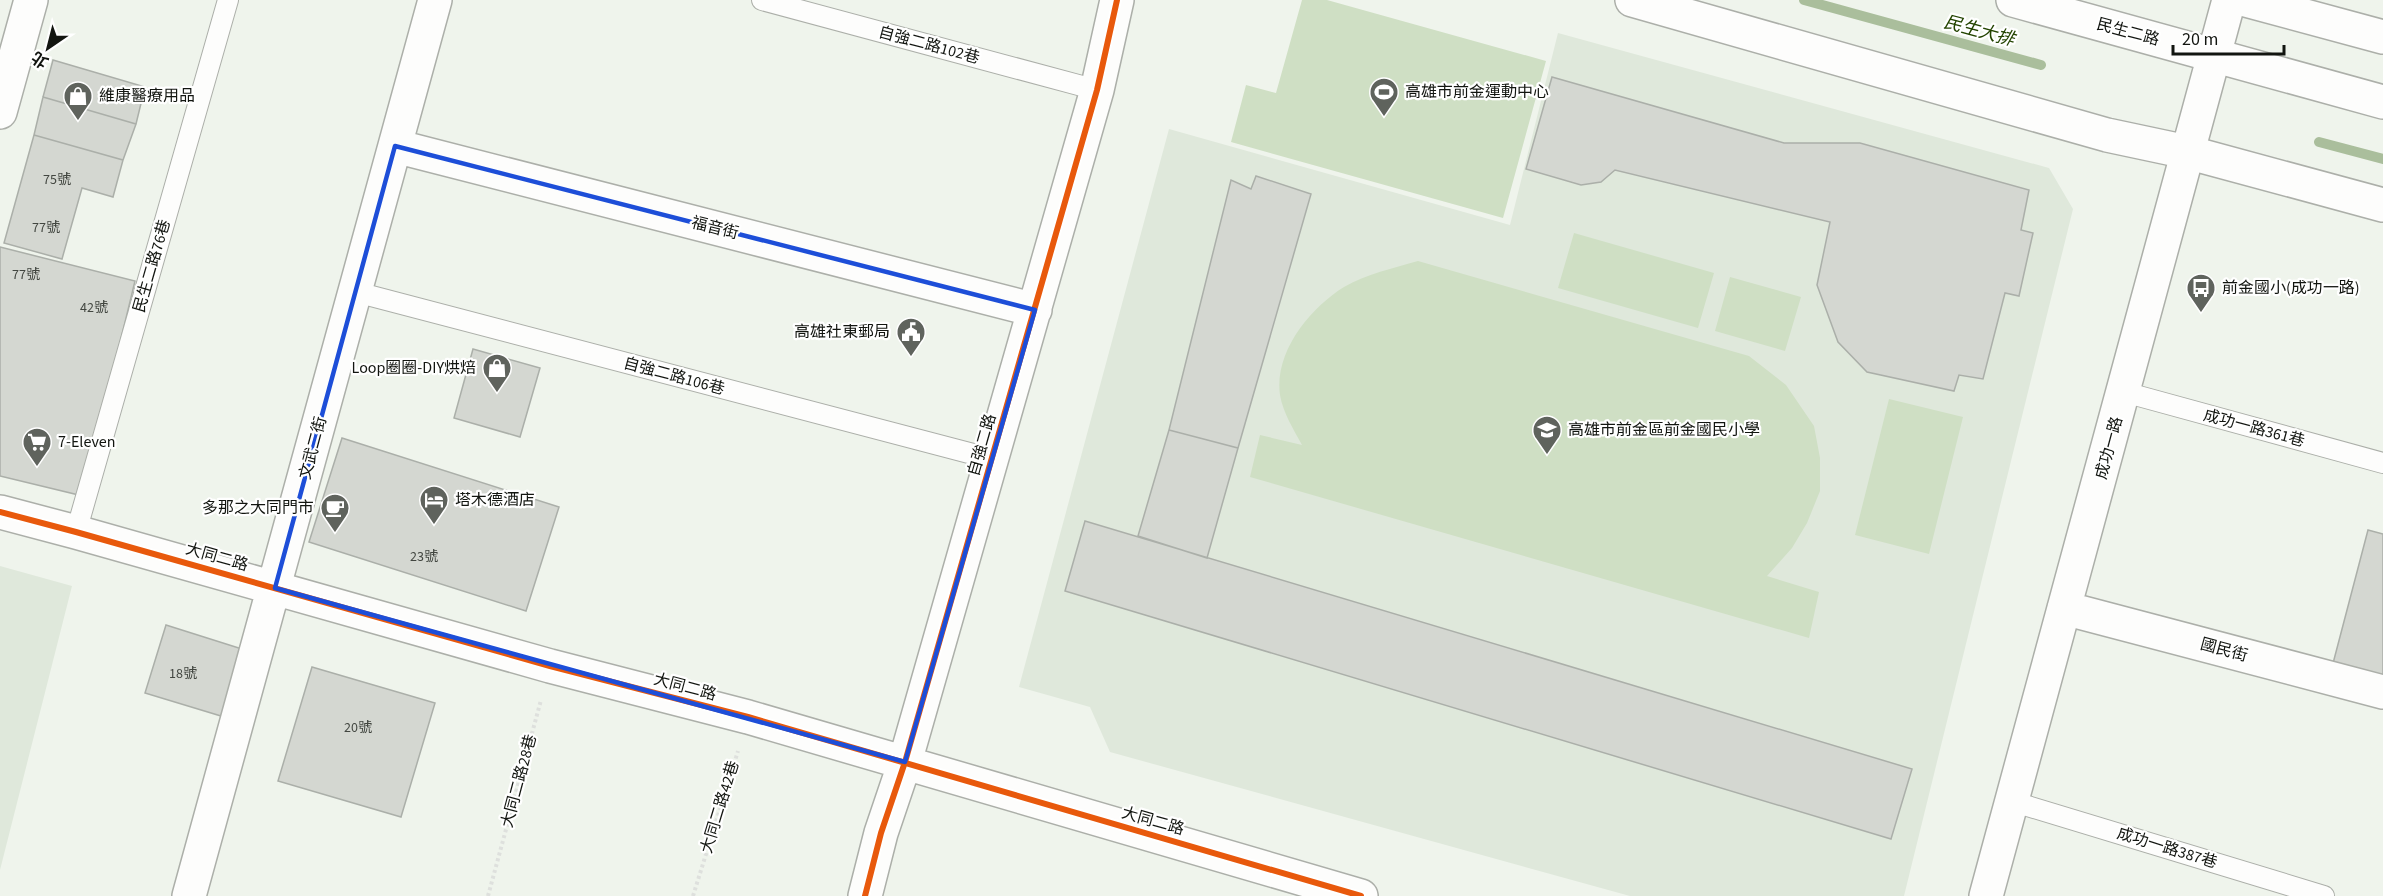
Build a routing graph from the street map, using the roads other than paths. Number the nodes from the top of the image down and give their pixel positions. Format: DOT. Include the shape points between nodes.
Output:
graph roads {
  1 [pos="32,0"];
  2 [pos="228,0"];
  3 [pos="435,0"];
  4 [pos="762,0"];
  5 [pos="1117,0"];
  6 [pos="1632,0"];
  7 [pos="2013,0"];
  8 [pos="2229,0"];
  9 [pos="2246,0"];
  10 [pos="2383,38"];
  11 [pos="2214,56"];
  12 [pos="1097,90"];
  13 [pos="2383,102"];
  14 [pos="0,112"];
  15 [pos="395,146"];
  16 [pos="2187,152"];
  17 [pos="2383,205"];
  18 [pos="356,292"];
  19 [pos="1035,310"];
  20 [pos="2124,392"];
  21 [pos="992,459"];
  22 [pos="2383,463"];
  23 [pos="0,512"];
  24 [pos="76,532"];
  25 [pos="274,588"];
  26 [pos="2064,608"];
  27 [pos="2383,692"];
  28 [pos="904,762"];
  29 [pos="2011,801"];
  30 [pos="189,896"];
  31 [pos="865,896"];
  32 [pos="1361,896"];
  33 [pos="1986,896"];
  34 [pos="2324,896"];
  1 -- 14 [label="street"];
  2 -- 24 [label="lane, 民生二路76巷"];
  3 -- 15 [label="street, 文武二街"];
  4 -- 12 [label="lane, 自強二路102巷"];
  5 -- 12 [label="street, 自強二路"];
  6 -- 16 [label="street" via="2107,135"];
  7 -- 11 [label="street, 民生二路"];
  8 -- 11 [label="street, 成功一路"];
  9 -- 10 [label="street"];
  11 -- 13 [label="street, 民生二路"];
  11 -- 16 [label="street, 成功一路"];
  12 -- 19 [label="street, 自強二路"];
  15 -- 18 [label="street, 文武二街"];
  15 -- 19 [label="street, 福音街"];
  16 -- 17 [label="street"];
  16 -- 20 [label="street, 成功一路"];
  18 -- 21 [label="lane, 自強二路106巷"];
  18 -- 25 [label="street, 文武二街"];
  19 -- 21 [label="street, 自強二路"];
  20 -- 22 [label="lane, 成功一路361巷"];
  20 -- 26 [label="street, 成功一路"];
  21 -- 28 [label="street, 自強二路"];
  23 -- 24 [label="street, 大同二路"];
  24 -- 25 [label="street, 大同二路"];
  25 -- 28 [label="street, 大同二路"];
  25 -- 30 [label="street, 文武二街"];
  26 -- 27 [label="street, 國民街"];
  26 -- 29 [label="street, 成功一路"];
  28 -- 31 [label="street, 自強二路"];
  28 -- 32 [label="street, 大同二路"];
  29 -- 33 [label="street, 成功一路"];
  29 -- 34 [label="lane, 成功一路387巷"];
}
